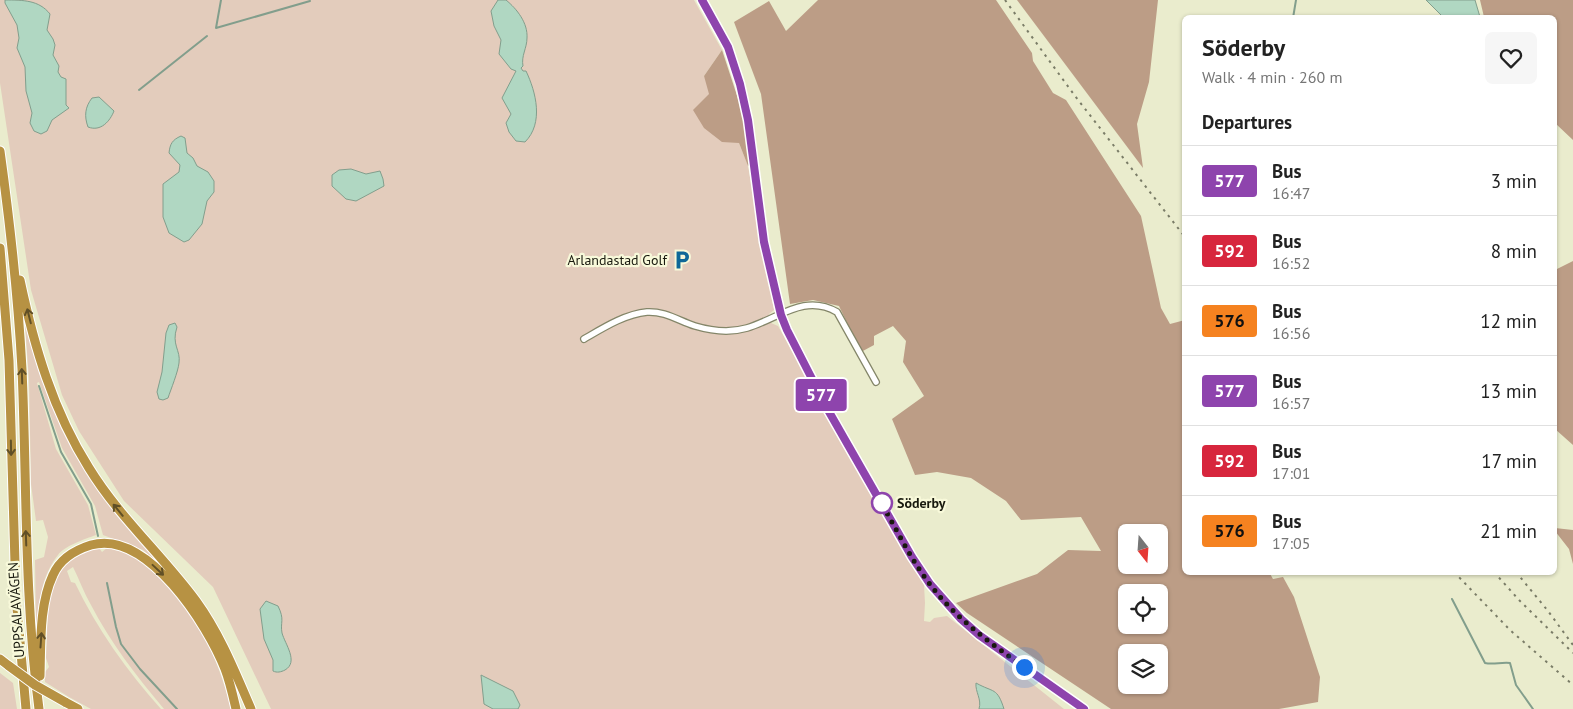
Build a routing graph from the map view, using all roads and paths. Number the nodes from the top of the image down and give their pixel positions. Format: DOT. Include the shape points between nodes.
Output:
graph roads {
  1 [pos="702,0"];
  2 [pos="0,150"];
  3 [pos="11,236"];
  4 [pos="0,248"];
  5 [pos="781,315"];
  6 [pos="584,338"];
  7 [pos="876,382"];
  8 [pos="0,659"];
  9 [pos="230,662"];
  10 [pos="39,708"];
  11 [pos="26,709"];
  12 [pos="78,709"];
  13 [pos="236,709"];
  14 [pos="243,709"];
  15 [pos="251,709"];
  16 [pos="1084,709"];
  1 -- 5 [label="street" via="728,47 742,93 764,242"];
  2 -- 3 [label="highway, UPPSALAVÄGEN"];
  9 -- 3 [label="highway, one-way" via="200,607 102,489 67,429 38,352"];
  10 -- 3 [label="highway, UPPSALAVÄGEN, one-way" via="29,616 22,368"];
  4 -- 11 [label="highway, UPPSALAVÄGEN, one-way" via="9,368 16,597"];
  5 -- 6 [label="street" via="747,328 718,331 649,312 614,323"];
  5 -- 7 [label="street" via="809,305 827,306 837,312"];
  5 -- 16 [label="street" via="828,410 930,584 979,635"];
  8 -- 12 [label="highway, bridge"];
  9 -- 14 [label="highway"];
  9 -- 15 [label="highway"];
  10 -- 13 [label="highway, one-way" via="42,622 49,584 67,556 82,548 107,544 118,545 142,557 186,601 225,668"];
}
